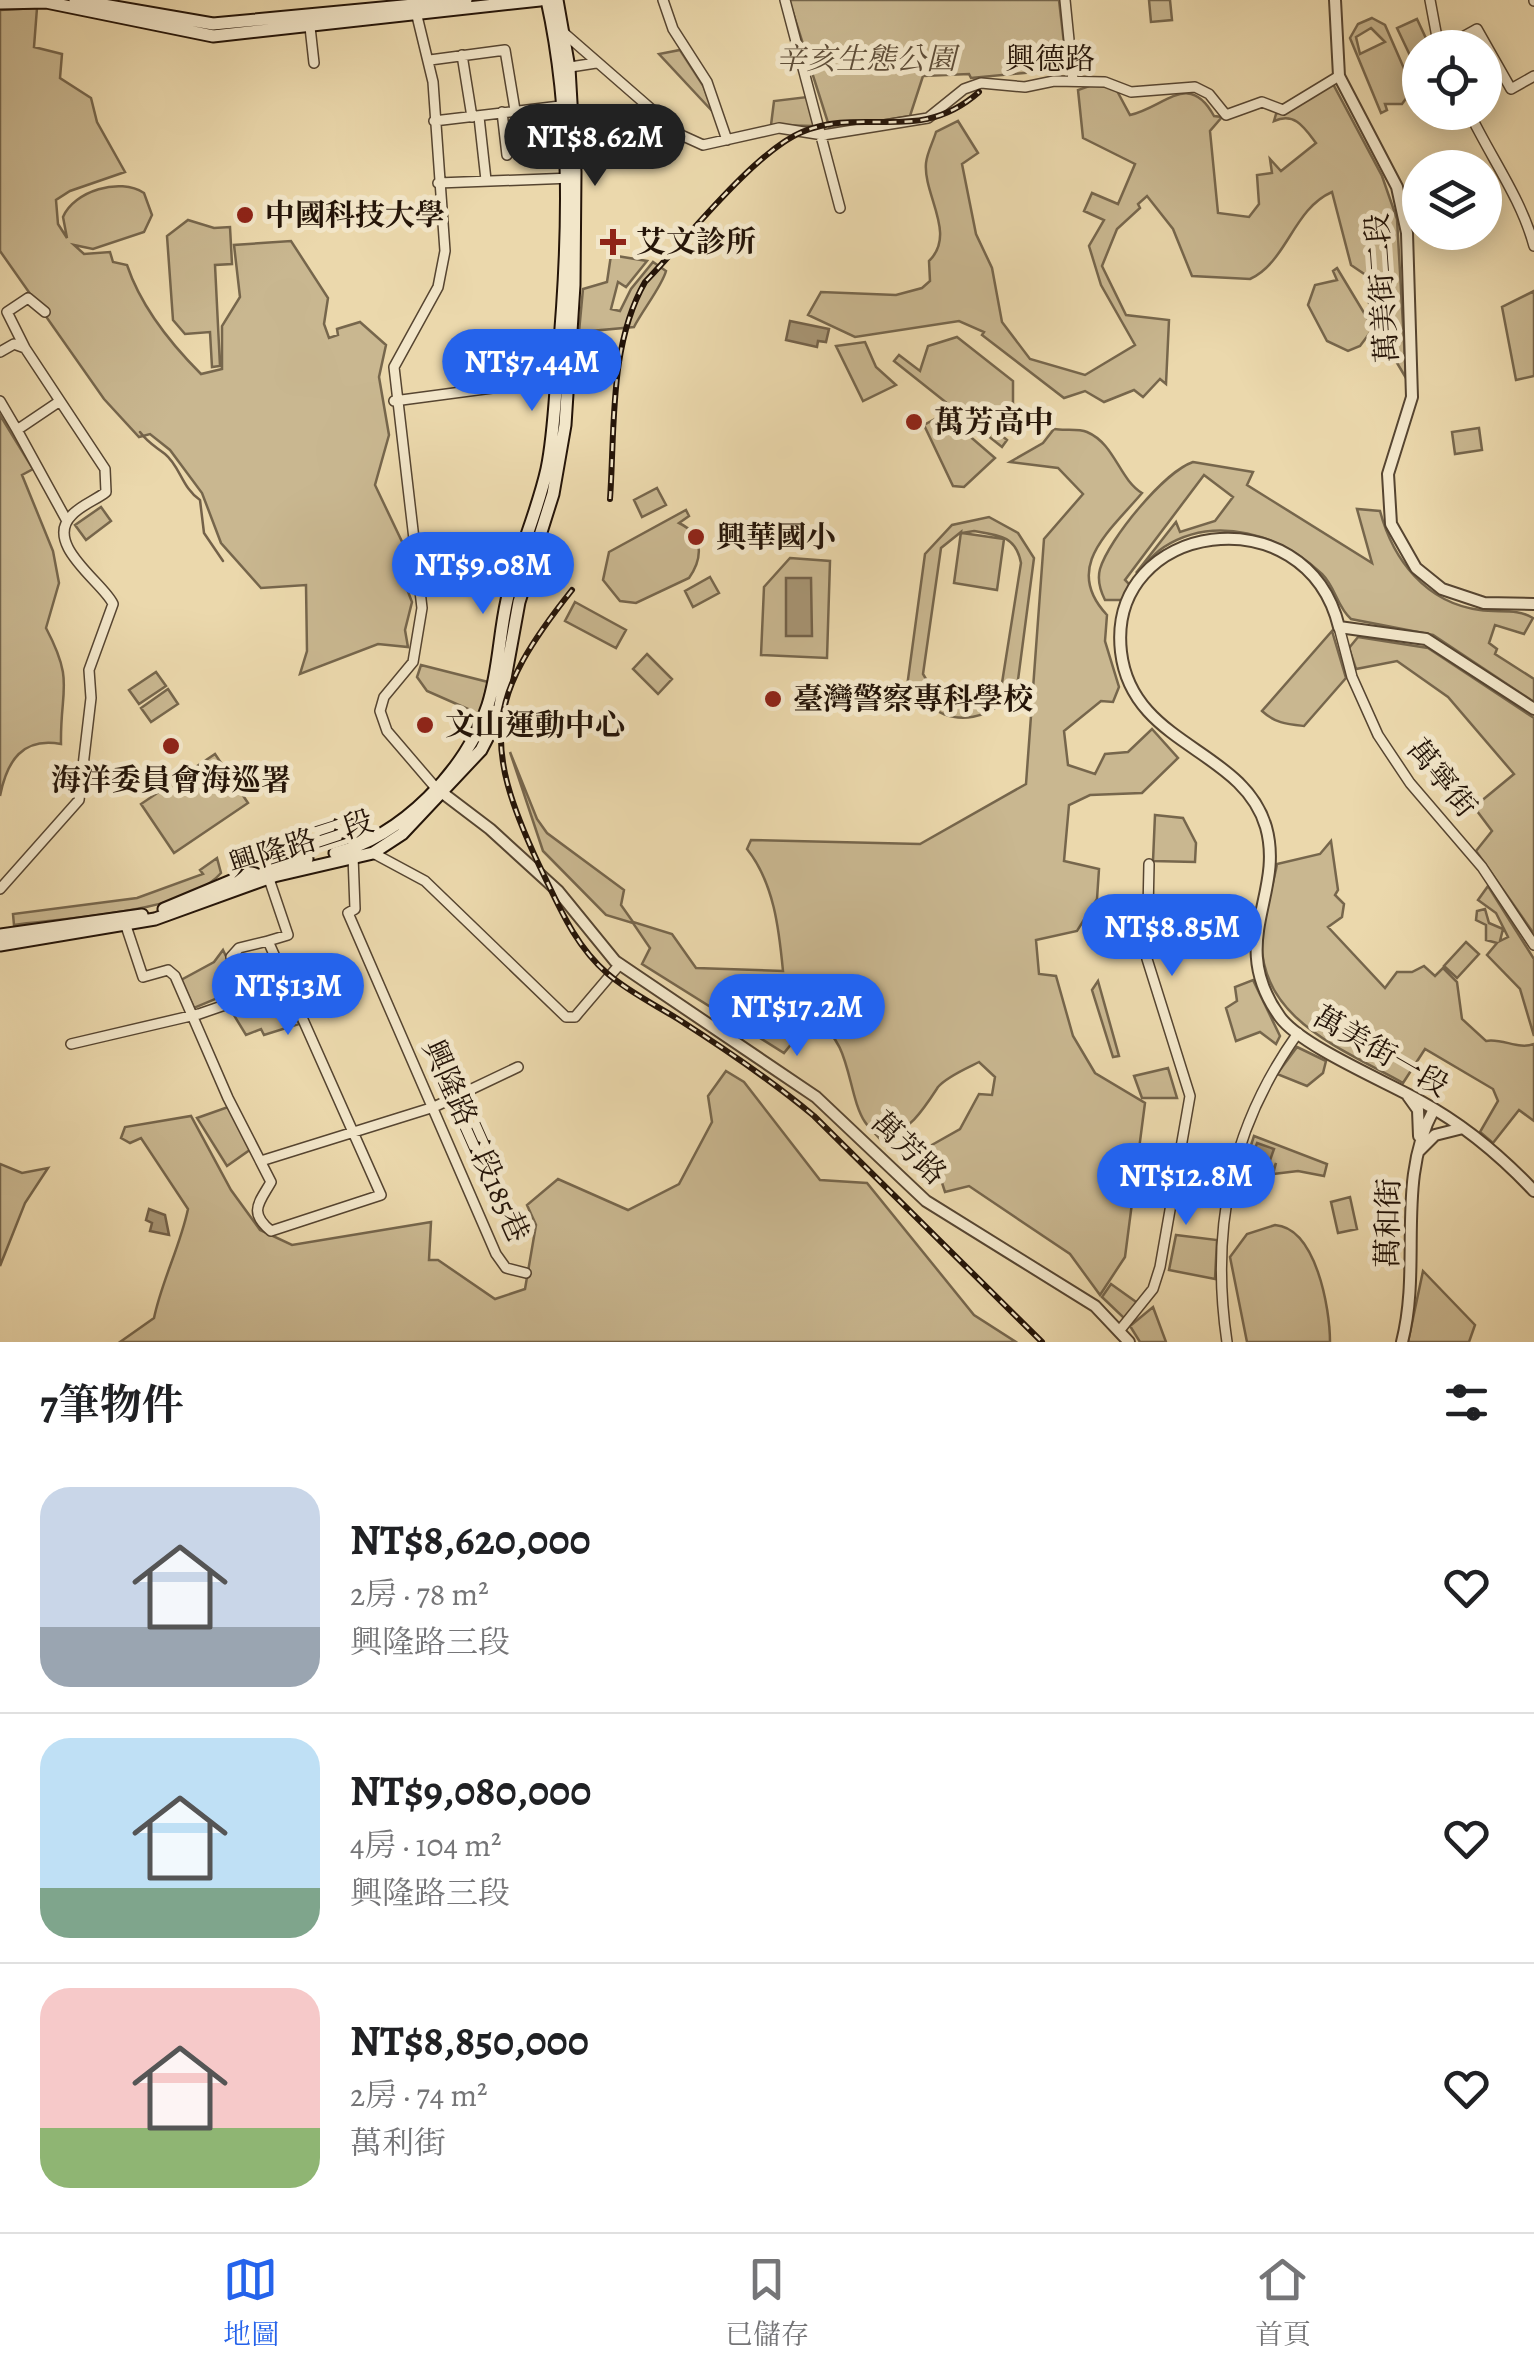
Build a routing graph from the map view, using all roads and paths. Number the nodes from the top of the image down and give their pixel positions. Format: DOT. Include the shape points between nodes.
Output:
graph roads {
  1 [pos="80,0"];
  2 [pos="466,0"];
  3 [pos="543,0"];
  4 [pos="557,0"];
  5 [pos="663,0"];
  6 [pos="784,0"];
  7 [pos="1065,0"];
  8 [pos="1335,0"];
  9 [pos="1430,0"];
  10 [pos="0,3"];
  11 [pos="415,7"];
  12 [pos="310,27"];
  13 [pos="1437,30"];
  14 [pos="564,33"];
  15 [pos="462,55"];
  16 [pos="430,60"];
  17 [pos="314,63"];
  18 [pos="596,63"];
  19 [pos="564,68"];
  20 [pos="1502,73"];
  21 [pos="1339,76"];
  22 [pos="1534,76"];
  23 [pos="1073,80"];
  24 [pos="560,106"];
  25 [pos="515,110"];
  26 [pos="502,112"];
  27 [pos="475,117"];
  28 [pos="434,121"];
  29 [pos="1478,130"];
  30 [pos="823,136"];
  31 [pos="727,140"];
  32 [pos="506,154"];
  33 [pos="569,178"];
  34 [pos="486,180"];
  35 [pos="438,184"];
  36 [pos="840,208"];
  37 [pos="1534,246"];
  38 [pos="45,312"];
  39 [pos="25,348"];
  40 [pos="0,352"];
  41 [pos="562,380"];
  42 [pos="60,400"];
  43 [pos="0,401"];
  44 [pos="394,401"];
  45 [pos="17,430"];
  46 [pos="67,522"];
  47 [pos="1534,604"];
  48 [pos="1338,627"];
  49 [pos="1534,709"];
  50 [pos="438,790"];
  51 [pos="352,853"];
  52 [pos="373,853"];
  53 [pos="1149,864"];
  54 [pos="267,873"];
  55 [pos="0,889"];
  56 [pos="126,926"];
  57 [pos="0,935"];
  58 [pos="268,942"];
  59 [pos="0,944"];
  60 [pos="1534,945"];
  61 [pos="620,964"];
  62 [pos="235,970"];
  63 [pos="286,984"];
  64 [pos="192,1013"];
  65 [pos="1298,1033"];
  66 [pos="71,1044"];
  67 [pos="518,1068"];
  68 [pos="1404,1092"];
  69 [pos="434,1107"];
  70 [pos="1434,1109"];
  71 [pos="1462,1128"];
  72 [pos="354,1132"];
  73 [pos="1417,1150"];
  74 [pos="262,1161"];
  75 [pos="1534,1191"];
  76 [pos="526,1273"];
  77 [pos="1120,1330"];
  78 [pos="1129,1342"];
  79 [pos="1226,1342"];
  80 [pos="1402,1342"];
  1 -- 11 [label="main road" via="213,24"];
  2 -- 11 [label="main road"];
  3 -- 11 [label="main road"];
  3 -- 19 [label="main road, 興隆路三段"];
  4 -- 14 [label="main road, 興隆路三段"];
  5 -- 31 [label="street" via="707,82"];
  6 -- 30 [label="street"];
  7 -- 23 [label="street"];
  8 -- 21 [label="street, 萬美街二段"];
  9 -- 13 [label="street"];
  10 -- 12 [label="main road" via="46,2 213,36"];
  11 -- 12 [label="main road"];
  11 -- 16 [label="street"];
  12 -- 17 [label="street"];
  14 -- 18 [label="street, 興德路"];
  14 -- 19 [label="main road, 興隆路三段"];
  15 -- 16 [label="street"];
  15 -- 25 [label="street" via="504,50"];
  15 -- 27 [label="street"];
  16 -- 28 [label="street"];
  18 -- 19 [label="street"];
  18 -- 31 [label="street, 興德路" via="691,142"];
  19 -- 24 [label="main road, 興隆路三段"];
  19 -- 33 [label="main road, 興隆路三段"];
  20 -- 22 [label="street" via="1511,89"];
  21 -- 23 [label="street, 興德路" via="1283,110 1262,102 1226,115 1195,87 1131,92"];
  21 -- 47 [label="street, 萬美街二段" via="1397,187 1407,233 1412,397 1386,490 1396,538 1416,568 1454,596"];
  23 -- 30 [label="street, 興德路" via="1025,87 972,84 928,118"];
  24 -- 25 [label="street"];
  24 -- 33 [label="main road, 興隆路三段"];
  25 -- 26 [label="street"];
  26 -- 27 [label="street"];
  26 -- 32 [label="street"];
  27 -- 28 [label="street"];
  27 -- 34 [label="street"];
  28 -- 35 [label="street"];
  29 -- 37 [label="street" via="1514,192"];
  30 -- 31 [label="street, 興德路" via="778,128"];
  30 -- 36 [label="street"];
  33 -- 34 [label="street"];
  33 -- 41 [label="main road, 興隆路三段" via="574,285"];
  34 -- 35 [label="street"];
  35 -- 44 [label="street" via="444,264 432,299 398,355"];
  38 -- 39 [label="street" via="28,298 8,310"];
  39 -- 40 [label="street" via="14,344"];
  39 -- 42 [label="street"];
  41 -- 44 [label="street"];
  41 -- 50 [label="main road, 興隆路三段" via="547,468 507,599 486,710"];
  42 -- 45 [label="street"];
  42 -- 46 [label="street" via="101,461 108,484"];
  43 -- 45 [label="street"];
  44 -- 50 [label="street" via="422,608 414,662 384,698 380,717"];
  45 -- 46 [label="street"];
  46 -- 55 [label="street" via="76,562 113,604 90,670 80,794"];
  48 -- 49 [label="street" via="1426,639"];
  48 -- 60 [label="street, 萬寧街" via="1378,736"];
  48 -- 65 [label="street, 萬美街一段" via="1327,591 1304,567 1275,546 1241,539 1197,543 1164,555 1139,584 1122,626 1126,673 1156,722 1232,776 1260,810 1270,854 1255,931 1257,960 1275,1009"];
  50 -- 51 [label="main road, 興隆路三段"];
  50 -- 52 [label="main road, 興隆路三段" via="402,834"];
  50 -- 61 [label="street, 萬芳路" via="558,891"];
  51 -- 52 [label="main road, 興隆路三段"];
  51 -- 54 [label="main road, 興隆路三段"];
  51 -- 69 [label="street, 興隆路三段185巷" via="355,910 348,913"];
  52 -- 61 [label="street" via="425,881 570,1019"];
  53 -- 77 [label="street" via="1147,959 1190,1096 1160,1267 1153,1289"];
  54 -- 56 [label="main road, 興隆路三段"];
  54 -- 57 [label="main road, 興隆路三段" via="147,914"];
  54 -- 58 [label="street" via="288,935"];
  56 -- 59 [label="main road, 興隆路三段"];
  56 -- 64 [label="street" via="143,977 168,970"];
  58 -- 62 [label="street" via="239,948 231,957"];
  58 -- 63 [label="street"];
  61 -- 77 [label="street, 萬芳路" via="816,1097 941,1212 1084,1298"];
  63 -- 64 [label="street"];
  63 -- 72 [label="street"];
  64 -- 66 [label="street"];
  64 -- 74 [label="street"];
  65 -- 68 [label="street, 萬美街一段"];
  65 -- 79 [label="street" via="1256,1097 1230,1189 1221,1274"];
  67 -- 69 [label="street"];
  68 -- 70 [label="street, 萬美街一段"];
  68 -- 73 [label="street" via="1418,1110"];
  69 -- 72 [label="street"];
  69 -- 76 [label="street, 興隆路三段185巷" via="500,1262"];
  70 -- 71 [label="street, 萬美街一段"];
  70 -- 73 [label="street, 萬和街"];
  71 -- 73 [label="street" via="1435,1135"];
  71 -- 75 [label="street, 萬美街一段"];
  72 -- 74 [label="street"];
  72 -- 74 [label="street" via="381,1195 270,1231 256,1216 256,1203 271,1182"];
  73 -- 80 [label="street, 萬和街" via="1412,1285"];
  77 -- 78 [label="street, 萬芳路"];
}
